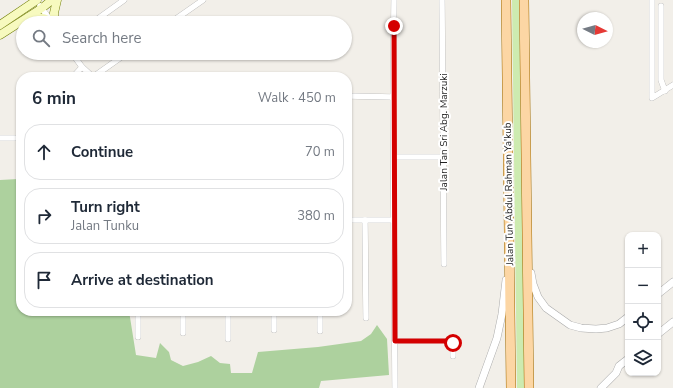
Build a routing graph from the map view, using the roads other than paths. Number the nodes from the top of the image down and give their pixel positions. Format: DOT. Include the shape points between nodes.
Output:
graph roads {
  1 [pos="36,0"];
  2 [pos="52,0"];
  3 [pos="57,0"];
  4 [pos="124,0"];
  5 [pos="203,0"];
  6 [pos="394,0"];
  7 [pos="442,0"];
  8 [pos="506,0"];
  9 [pos="524,0"];
  10 [pos="652,0"];
  11 [pos="661,6"];
  12 [pos="42,8"];
  13 [pos="30,16"];
  14 [pos="48,16"];
  15 [pos="54,16"];
  16 [pos="102,16"];
  17 [pos="180,16"];
  18 [pos="0,25"];
  19 [pos="16,25"];
  20 [pos="0,35"];
  21 [pos="77,60"];
  22 [pos="117,60"];
  23 [pos="82,67"];
  24 [pos="78,72"];
  25 [pos="88,72"];
  26 [pos="100,72"];
  27 [pos="673,85"];
  28 [pos="665,91"];
  29 [pos="352,96"];
  30 [pos="393,97"];
  31 [pos="0,138"];
  32 [pos="15,138"];
  33 [pos="394,157"];
  34 [pos="442,157"];
  35 [pos="352,220"];
  36 [pos="365,220"];
  37 [pos="394,220"];
  38 [pos="527,255"];
  39 [pos="509,260"];
  40 [pos="444,264"];
  41 [pos="673,282"];
  42 [pos="661,292"];
  43 [pos="138,316"];
  44 [pos="183,316"];
  45 [pos="228,316"];
  46 [pos="274,316"];
  47 [pos="320,316"];
  48 [pos="366,318"];
  49 [pos="625,319"];
  50 [pos="673,322"];
  51 [pos="274,330"];
  52 [pos="320,331"];
  53 [pos="183,332"];
  54 [pos="661,332"];
  55 [pos="138,337"];
  56 [pos="228,339"];
  57 [pos="395,341"];
  58 [pos="453,356"];
  59 [pos="625,361"];
  60 [pos="603,386"];
  61 [pos="396,388"];
  62 [pos="479,388"];
  63 [pos="511,388"];
  64 [pos="529,388"];
  1 -- 12 [label="street"];
  1 -- 18 [label="main road"];
  2 -- 12 [label="main road"];
  3 -- 15 [label="main road"];
  4 -- 16 [label="street"];
  5 -- 17 [label="street"];
  6 -- 30 [label="street"];
  7 -- 34 [label="street, Jalan Tan Sri Abg. Marzuki"];
  8 -- 39 [label="main road, Jalan Tun Abdul Rahman Ya'kub"];
  9 -- 38 [label="main road, Jalan Tun Abdul Rahman Ya'kub"];
  10 -- 28 [label="street" via="652,98"];
  11 -- 28 [label="street" via="661,80"];
  12 -- 13 [label="main road"];
  12 -- 14 [label="street"];
  19 -- 20 [label="main road"];
  21 -- 23 [label="street"];
  22 -- 26 [label="street"];
  23 -- 24 [label="street"];
  23 -- 25 [label="street"];
  27 -- 28 [label="street"];
  29 -- 30 [label="street"];
  30 -- 33 [label="street"];
  31 -- 32 [label="street"];
  33 -- 34 [label="street"];
  33 -- 37 [label="street"];
  34 -- 40 [label="street, Jalan Tan Sri Abg. Marzuki"];
  35 -- 36 [label="street"];
  36 -- 37 [label="street"];
  36 -- 48 [label="street"];
  37 -- 57 [label="street"];
  38 -- 49 [label="street" via="538,297 546,308 570,325 582,328 607,328"];
  38 -- 64 [label="main road, Jalan Tun Abdul Rahman Ya'kub"];
  39 -- 62 [label="street" via="497,338"];
  39 -- 63 [label="main road, Jalan Tun Abdul Rahman Ya'kub"];
  41 -- 42 [label="street"];
  43 -- 55 [label="street"];
  44 -- 53 [label="street"];
  45 -- 56 [label="street"];
  46 -- 51 [label="street"];
  47 -- 52 [label="street"];
  50 -- 54 [label="street"];
  57 -- 58 [label="street" via="451,341"];
  57 -- 61 [label="street"];
  59 -- 60 [label="street"];
}
